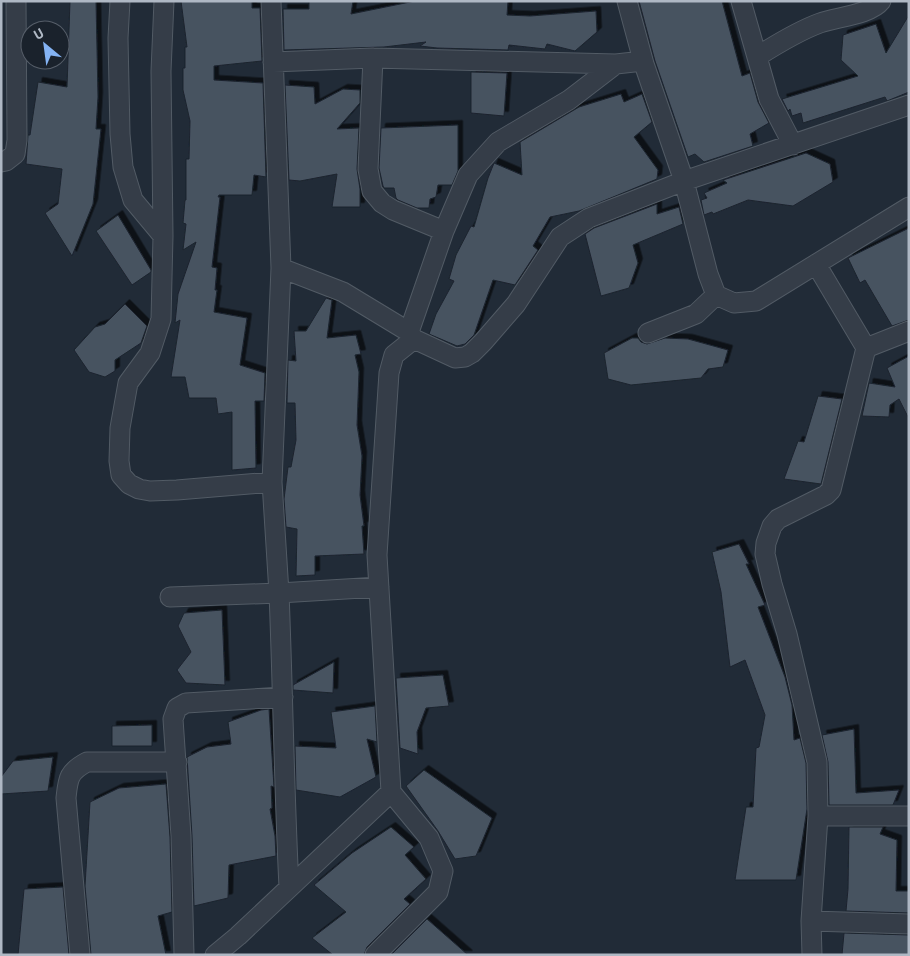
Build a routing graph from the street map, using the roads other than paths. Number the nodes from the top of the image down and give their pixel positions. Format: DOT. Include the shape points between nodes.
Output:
graph roads {
  1 [pos="16,1"];
  2 [pos="120,1"];
  3 [pos="164,1"];
  4 [pos="271,1"];
  5 [pos="626,1"];
  6 [pos="741,1"];
  7 [pos="881,1"];
  8 [pos="758,56"];
  9 [pos="373,58"];
  10 [pos="644,61"];
  11 [pos="273,62"];
  12 [pos="616,64"];
  13 [pos="909,105"];
  14 [pos="793,145"];
  15 [pos="1,162"];
  16 [pos="684,181"];
  17 [pos="909,208"];
  18 [pos="444,231"];
  19 [pos="163,236"];
  20 [pos="816,264"];
  21 [pos="281,268"];
  22 [pos="716,295"];
  23 [pos="909,331"];
  24 [pos="648,333"];
  25 [pos="412,335"];
  26 [pos="866,348"];
  27 [pos="272,482"];
  28 [pos="379,587"];
  29 [pos="278,593"];
  30 [pos="170,597"];
  31 [pos="283,697"];
  32 [pos="177,762"];
  33 [pos="391,792"];
  34 [pos="818,816"];
  35 [pos="909,816"];
  36 [pos="289,887"];
  37 [pos="811,921"];
  38 [pos="909,924"];
  39 [pos="80,955"];
  40 [pos="184,955"];
  41 [pos="215,955"];
  42 [pos="375,955"];
  43 [pos="812,955"];
  1 -- 15 [label="street" via="17,140 15,154"];
  2 -- 19 [label="street" via="118,57 123,167 133,200"];
  3 -- 19 [label="street" via="161,71"];
  4 -- 11 [label="street"];
  5 -- 10 [label="street"];
  6 -- 8 [label="street"];
  7 -- 8 [label="street" via="866,10 818,24"];
  8 -- 14 [label="street" via="769,99"];
  9 -- 11 [label="street"];
  9 -- 12 [label="street"];
  9 -- 18 [label="street" via="368,169 372,191 393,210"];
  10 -- 12 [label="street"];
  10 -- 16 [label="street"];
  11 -- 21 [label="street"];
  12 -- 18 [label="street" via="569,100 498,142 468,175"];
  13 -- 14 [label="street"];
  14 -- 16 [label="street"];
  16 -- 22 [label="street"];
  16 -- 25 [label="street" via="588,218 560,237 516,304 465,357 455,358"];
  17 -- 20 [label="street"];
  18 -- 25 [label="street"];
  19 -- 27 [label="street" via="161,319 150,352 128,384 120,428 121,475 129,484 150,491"];
  20 -- 22 [label="street" via="756,301 734,303"];
  20 -- 26 [label="street"];
  21 -- 25 [label="street" via="343,292"];
  21 -- 27 [label="street"];
  22 -- 24 [label="street" via="696,314"];
  23 -- 26 [label="street"];
  25 -- 28 [label="street" via="394,355 388,373 377,555"];
  26 -- 34 [label="street" via="831,490 778,519 766,543 765,554 817,762"];
  27 -- 29 [label="street"];
  28 -- 29 [label="street"];
  28 -- 33 [label="street"];
  29 -- 30 [label="street"];
  29 -- 31 [label="street"];
  31 -- 32 [label="street" via="186,703 176,708 173,719"];
  31 -- 36 [label="street"];
  32 -- 39 [label="street" via="87,762 76,768 68,779 66,798"];
  32 -- 40 [label="street"];
  33 -- 36 [label="street"];
  33 -- 42 [label="street" via="428,838 443,871 438,892"];
  34 -- 35 [label="street"];
  34 -- 37 [label="street"];
  36 -- 41 [label="street"];
  37 -- 38 [label="street"];
  37 -- 43 [label="street"];
}
